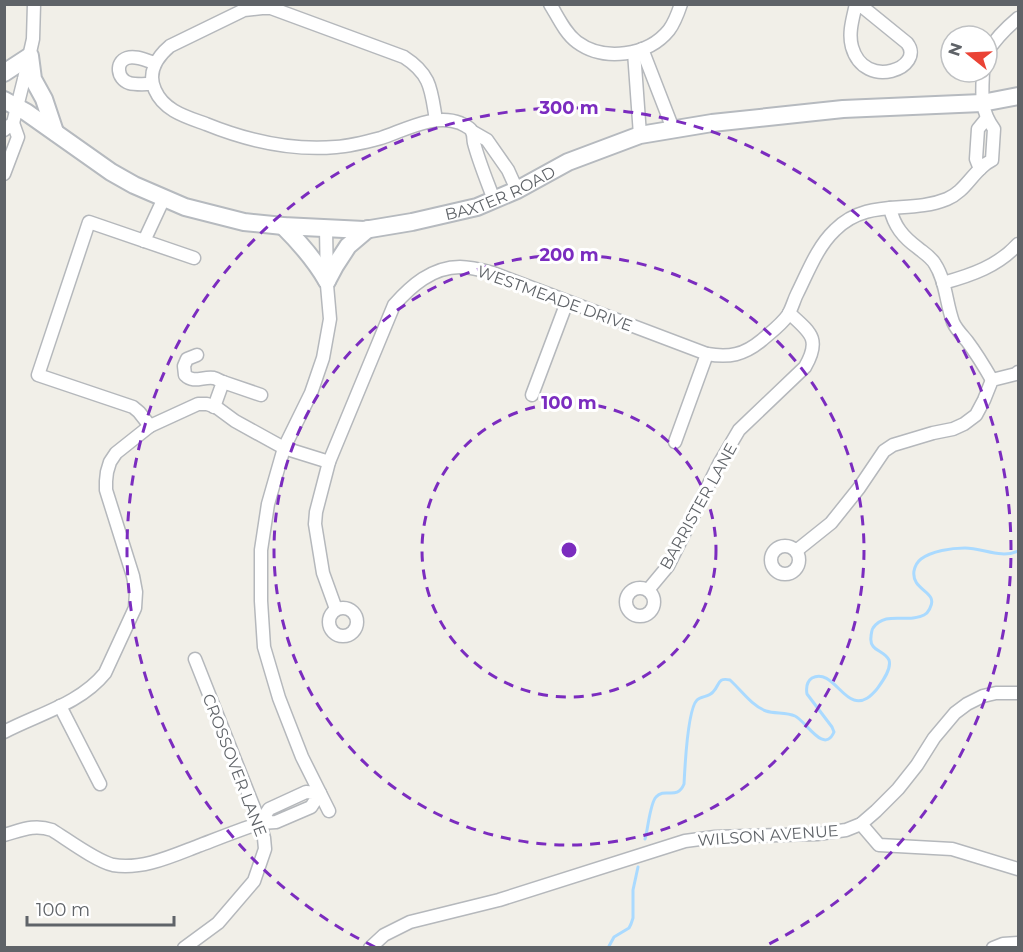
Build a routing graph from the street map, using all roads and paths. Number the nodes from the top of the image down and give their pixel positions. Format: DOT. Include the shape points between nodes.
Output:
graph roads {
  1 [pos="34,4"];
  2 [pos="550,4"];
  3 [pos="681,4"];
  4 [pos="857,4"];
  5 [pos="1018,18"];
  6 [pos="999,35"];
  7 [pos="638,50"];
  8 [pos="30,56"];
  9 [pos="155,63"];
  10 [pos="4,74"];
  11 [pos="152,84"];
  12 [pos="984,84"];
  13 [pos="1018,96"];
  14 [pos="11,104"];
  15 [pos="985,111"];
  16 [pos="436,120"];
  17 [pos="9,127"];
  18 [pos="674,129"];
  19 [pos="55,132"];
  20 [pos="473,132"];
  21 [pos="640,135"];
  22 [pos="4,174"];
  23 [pos="517,190"];
  24 [pos="164,198"];
  25 [pos="494,200"];
  26 [pos="890,208"];
  27 [pos="282,226"];
  28 [pos="326,228"];
  29 [pos="368,229"];
  30 [pos="144,241"];
  31 [pos="1018,244"];
  32 [pos="194,258"];
  33 [pos="327,281"];
  34 [pos="943,283"];
  35 [pos="567,302"];
  36 [pos="789,313"];
  37 [pos="707,354"];
  38 [pos="197,355"];
  39 [pos="1018,372"];
  40 [pos="992,380"];
  41 [pos="223,382"];
  42 [pos="261,395"];
  43 [pos="532,395"];
  44 [pos="214,407"];
  45 [pos="150,426"];
  46 [pos="675,442"];
  47 [pos="284,448"];
  48 [pos="329,462"];
  49 [pos="796,552"];
  50 [pos="648,590"];
  51 [pos="336,609"];
  52 [pos="195,659"];
  53 [pos="1018,693"];
  54 [pos="60,706"];
  55 [pos="4,732"];
  56 [pos="100,784"];
  57 [pos="320,793"];
  58 [pos="329,811"];
  59 [pos="260,823"];
  60 [pos="861,824"];
  61 [pos="4,835"];
  62 [pos="1018,869"];
  63 [pos="1018,943"];
  64 [pos="184,948"];
  65 [pos="370,948"];
  66 [pos="993,948"];
  1 -- 8 [label="street"];
  2 -- 7 [label="street" via="566,31 587,48 606,54"];
  3 -- 7 [label="street" via="669,30"];
  4 -- 4 [label="street" via="851,29 852,47 863,65 881,73 901,67 909,60 911,48"];
  5 -- 6 [label="street"];
  7 -- 18 [label="street"];
  7 -- 21 [label="street"];
  8 -- 10 [label="main road"];
  8 -- 14 [label="street"];
  8 -- 19 [label="main road" via="33,79"];
  9 -- 11 [label="street"];
  9 -- 11 [label="street" via="132,57 123,60 119,69 124,81"];
  9 -- 16 [label="street" via="170,46 244,10 271,8 416,65 431,88"];
  11 -- 16 [label="street" via="163,103 174,111 228,133 274,145 357,144"];
  12 -- 15 [label="street, WESTMEADE DRIVE"];
  13 -- 15 [label="main road, BAXTER ROAD"];
  14 -- 17 [label="street"];
  14 -- 19 [label="main road, BAXTER ROAD"];
  15 -- 18 [label="main road, BAXTER ROAD" via="843,109"];
  15 -- 26 [label="street, WESTMEADE DRIVE" via="978,129 976,159 980,169 962,190 927,205"];
  16 -- 20 [label="street" via="453,121"];
  17 -- 22 [label="street" via="18,137"];
  18 -- 21 [label="main road, BAXTER ROAD"];
  19 -- 24 [label="main road, BAXTER ROAD" via="111,172"];
  20 -- 23 [label="street" via="488,140"];
  20 -- 25 [label="street"];
  21 -- 23 [label="main road, BAXTER ROAD" via="568,162"];
  23 -- 25 [label="main road, BAXTER ROAD"];
  24 -- 27 [label="main road, BAXTER ROAD" via="244,222"];
  24 -- 30 [label="street"];
  25 -- 29 [label="main road, BAXTER ROAD" via="436,217"];
  26 -- 34 [label="street" via="898,229 935,264"];
  26 -- 36 [label="street, WESTMEADE DRIVE" via="853,217 834,231 820,249"];
  27 -- 28 [label="main road, BAXTER ROAD"];
  27 -- 33 [label="main road" via="316,262"];
  28 -- 29 [label="main road, BAXTER ROAD"];
  28 -- 33 [label="street"];
  29 -- 33 [label="main road" via="348,246"];
  30 -- 32 [label="street"];
  30 -- 45 [label="street" via="88,222 38,375 133,407"];
  31 -- 34 [label="street" via="998,262 970,276"];
  33 -- 47 [label="street" via="330,319 323,358"];
  34 -- 40 [label="street" via="954,324"];
  35 -- 37 [label="street, WESTMEADE DRIVE"];
  35 -- 43 [label="street"];
  35 -- 48 [label="street, WESTMEADE DRIVE" via="474,268 458,266 417,282 394,304"];
  36 -- 37 [label="street, WESTMEADE DRIVE" via="753,348 722,357"];
  36 -- 50 [label="street, BARRISTER LANE" via="813,339 805,368 740,430 668,566"];
  37 -- 46 [label="street"];
  38 -- 41 [label="street" via="187,359 184,375 189,379 214,378"];
  39 -- 40 [label="street"];
  40 -- 49 [label="street" via="976,415 964,424 884,451 831,523"];
  41 -- 42 [label="street"];
  41 -- 44 [label="street"];
  44 -- 45 [label="street" via="198,404"];
  44 -- 47 [label="street"];
  45 -- 54 [label="street" via="116,453 106,482 133,576 135,608 105,673 90,688"];
  47 -- 48 [label="street"];
  47 -- 57 [label="street" via="268,504 261,550 264,647 279,699"];
  48 -- 51 [label="street, WESTMEADE DRIVE" via="315,524 323,573"];
  52 -- 59 [label="street, CROSSOVER LANE"];
  53 -- 60 [label="street, WILSON AVENUE" via="983,696 955,713 898,789"];
  54 -- 55 [label="street"];
  54 -- 56 [label="street"];
  57 -- 58 [label="street"];
  57 -- 59 [label="street" via="306,792 269,809"];
  59 -- 61 [label="street" via="165,859 123,866 99,859 45,827"];
  59 -- 64 [label="street, CROSSOVER LANE" via="265,849 254,881 218,923"];
  60 -- 62 [label="street" via="879,845 952,849"];
  60 -- 65 [label="street, WILSON AVENUE" via="817,834 685,841 505,898 410,922 384,935"];
  63 -- 66 [label="street"];
}
